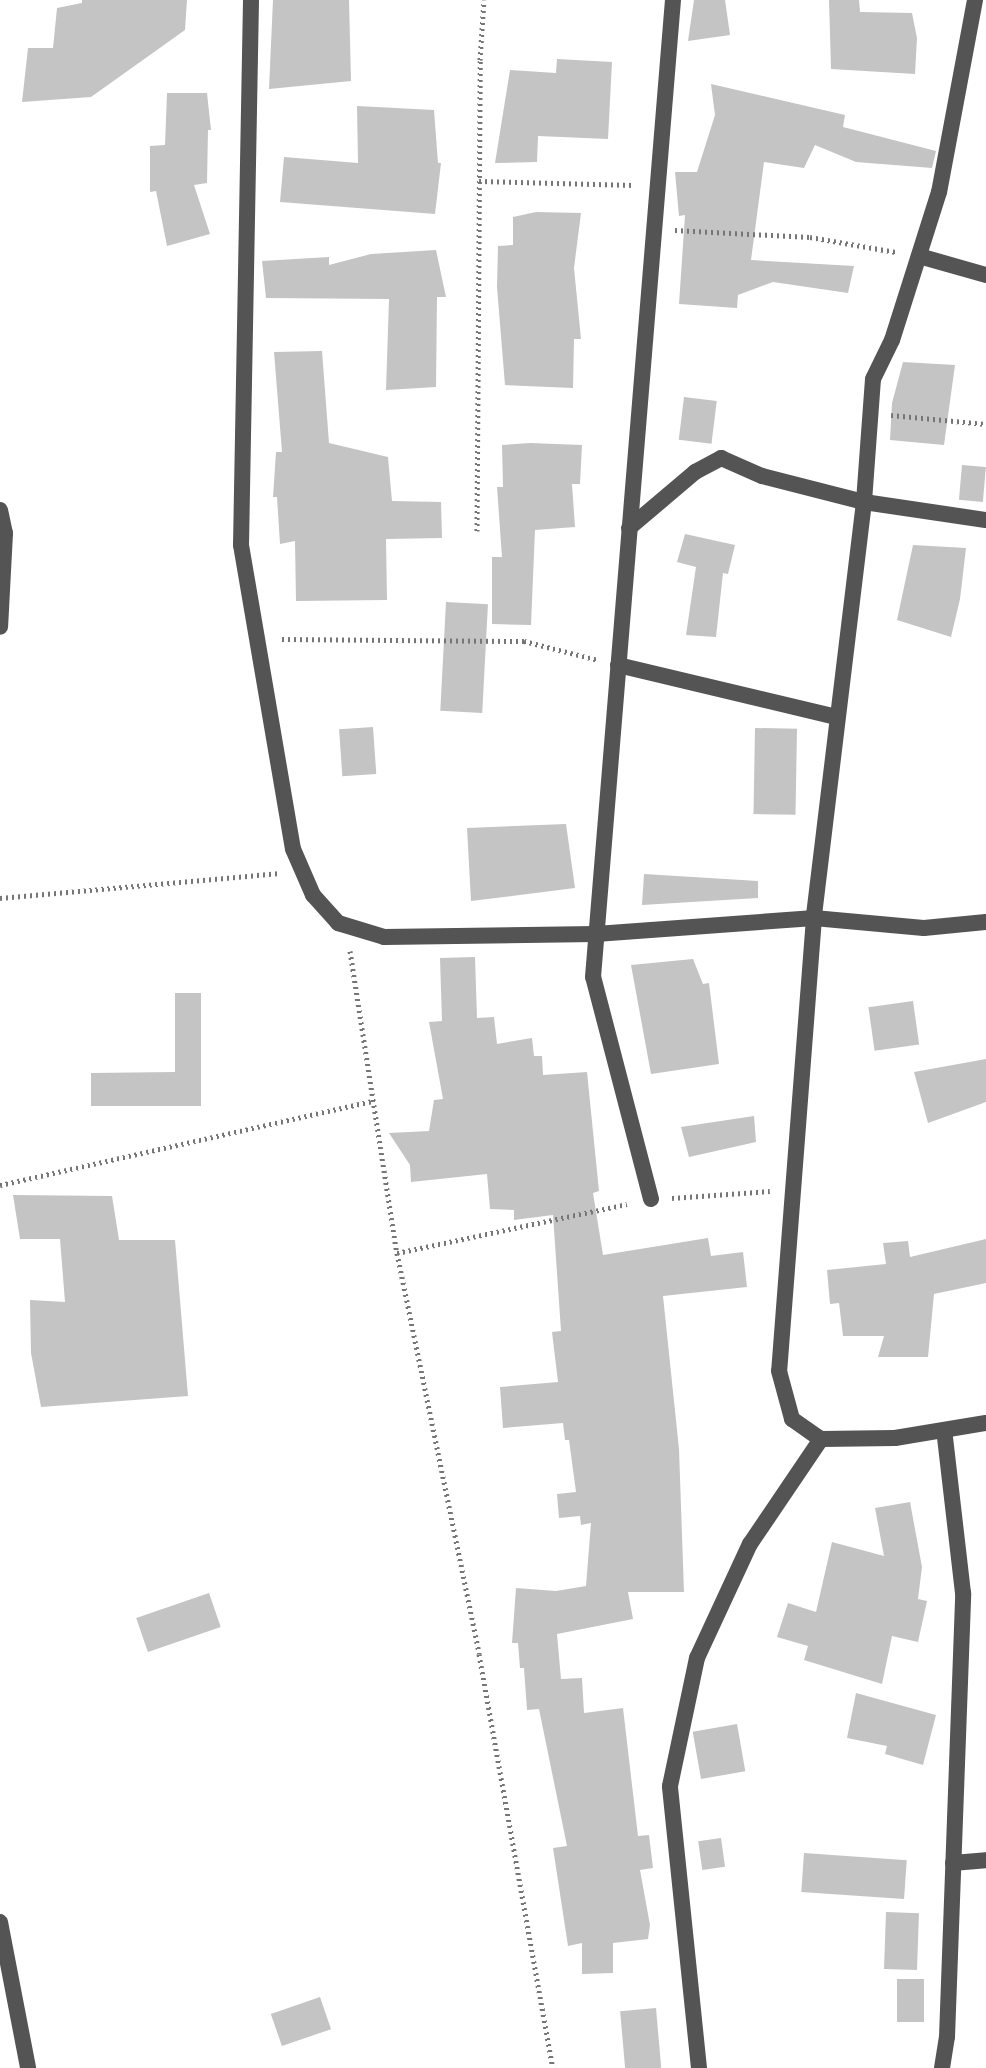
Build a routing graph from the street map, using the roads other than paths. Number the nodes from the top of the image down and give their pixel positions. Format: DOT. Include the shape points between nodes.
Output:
graph roads {
  1 [pos="251,0"];
  2 [pos="673,0"];
  3 [pos="975,0"];
  4 [pos="919,256"];
  5 [pos="986,275"];
  6 [pos="864,502"];
  7 [pos="0,510"];
  8 [pos="986,520"];
  9 [pos="629,528"];
  10 [pos="0,627"];
  11 [pos="618,665"];
  12 [pos="837,717"];
  13 [pos="814,918"];
  14 [pos="986,922"];
  15 [pos="596,934"];
  16 [pos="651,1199"];
  17 [pos="986,1423"];
  18 [pos="944,1430"];
  19 [pos="821,1439"];
  20 [pos="986,1860"];
  21 [pos="953,1863"];
  22 [pos="0,1922"];
  23 [pos="28,2068"];
  24 [pos="699,2068"];
  25 [pos="942,2068"];
  1 -- 15 [label="street" via="241,545 293,849 313,895 338,923 384,937"];
  2 -- 9 [label="street"];
  3 -- 4 [label="street" via="939,192"];
  4 -- 5 [label="street"];
  4 -- 6 [label="street" via="892,340 873,379"];
  6 -- 8 [label="street"];
  6 -- 9 [label="street" via="762,476 721,458 695,472"];
  6 -- 12 [label="street"];
  7 -- 10 [label="street" via="5,533"];
  9 -- 11 [label="street"];
  11 -- 12 [label="street"];
  11 -- 15 [label="street"];
  12 -- 13 [label="street"];
  13 -- 14 [label="street" via="924,928"];
  13 -- 15 [label="street"];
  13 -- 19 [label="street" via="779,1371 792,1419"];
  15 -- 16 [label="street" via="593,977"];
  17 -- 18 [label="street"];
  18 -- 19 [label="street" via="895,1438"];
  18 -- 21 [label="street" via="963,1593"];
  19 -- 24 [label="street" via="750,1544 697,1658 670,1786"];
  20 -- 21 [label="street"];
  21 -- 25 [label="street"];
  22 -- 23 [label="street"];
}
